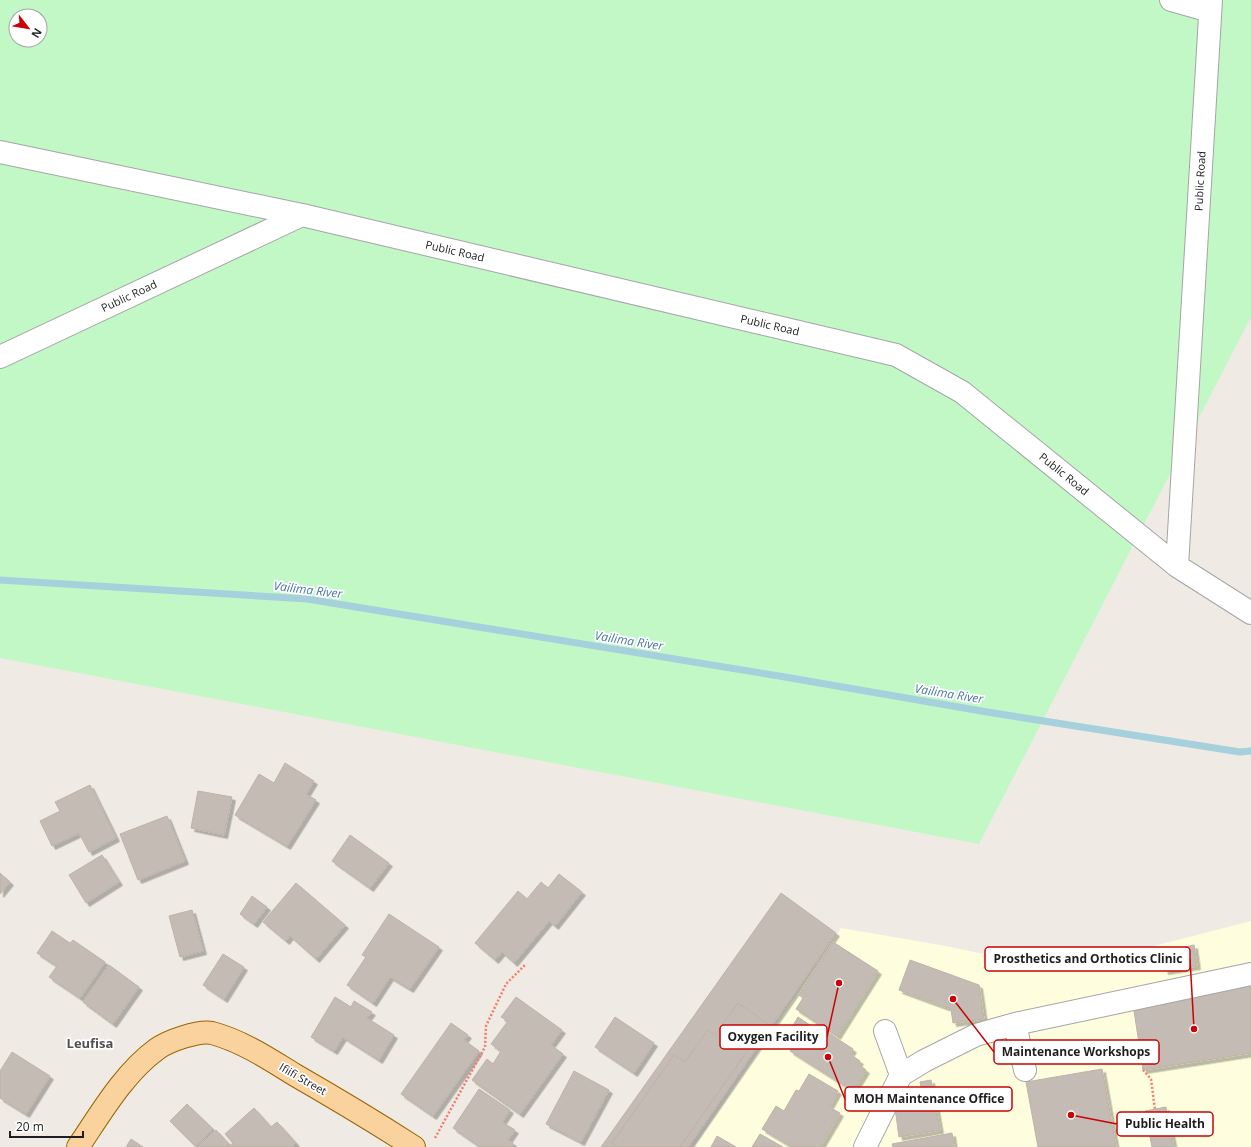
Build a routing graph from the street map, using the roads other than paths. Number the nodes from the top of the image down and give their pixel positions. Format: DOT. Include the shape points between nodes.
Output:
graph roads {
  1 [pos="1171,0"];
  2 [pos="1211,6"];
  3 [pos="0,152"];
  4 [pos="302,215"];
  5 [pos="0,357"];
  6 [pos="1177,566"];
  7 [pos="1251,613"];
  8 [pos="1251,974"];
  9 [pos="1015,1024"];
  10 [pos="885,1031"];
  11 [pos="1025,1070"];
  12 [pos="901,1076"];
  13 [pos="424,1144"];
  14 [pos="78,1147"];
  15 [pos="865,1147"];
  1 -- 2 [label="street, Public Road"];
  2 -- 6 [label="street, Public Road"];
  3 -- 4 [label="street, Public Road"];
  4 -- 5 [label="street, Public Road"];
  4 -- 6 [label="street, Public Road" via="896,355 962,392"];
  6 -- 7 [label="street, Public Road"];
  8 -- 9 [label="street"];
  9 -- 11 [label="street"];
  9 -- 12 [label="street" via="976,1035 924,1061"];
  10 -- 12 [label="street"];
  12 -- 15 [label="street"];
  13 -- 14 [label="main road, Ifiifi Street" via="354,1109 245,1045 210,1033 185,1036 158,1048 119,1088"];
}
